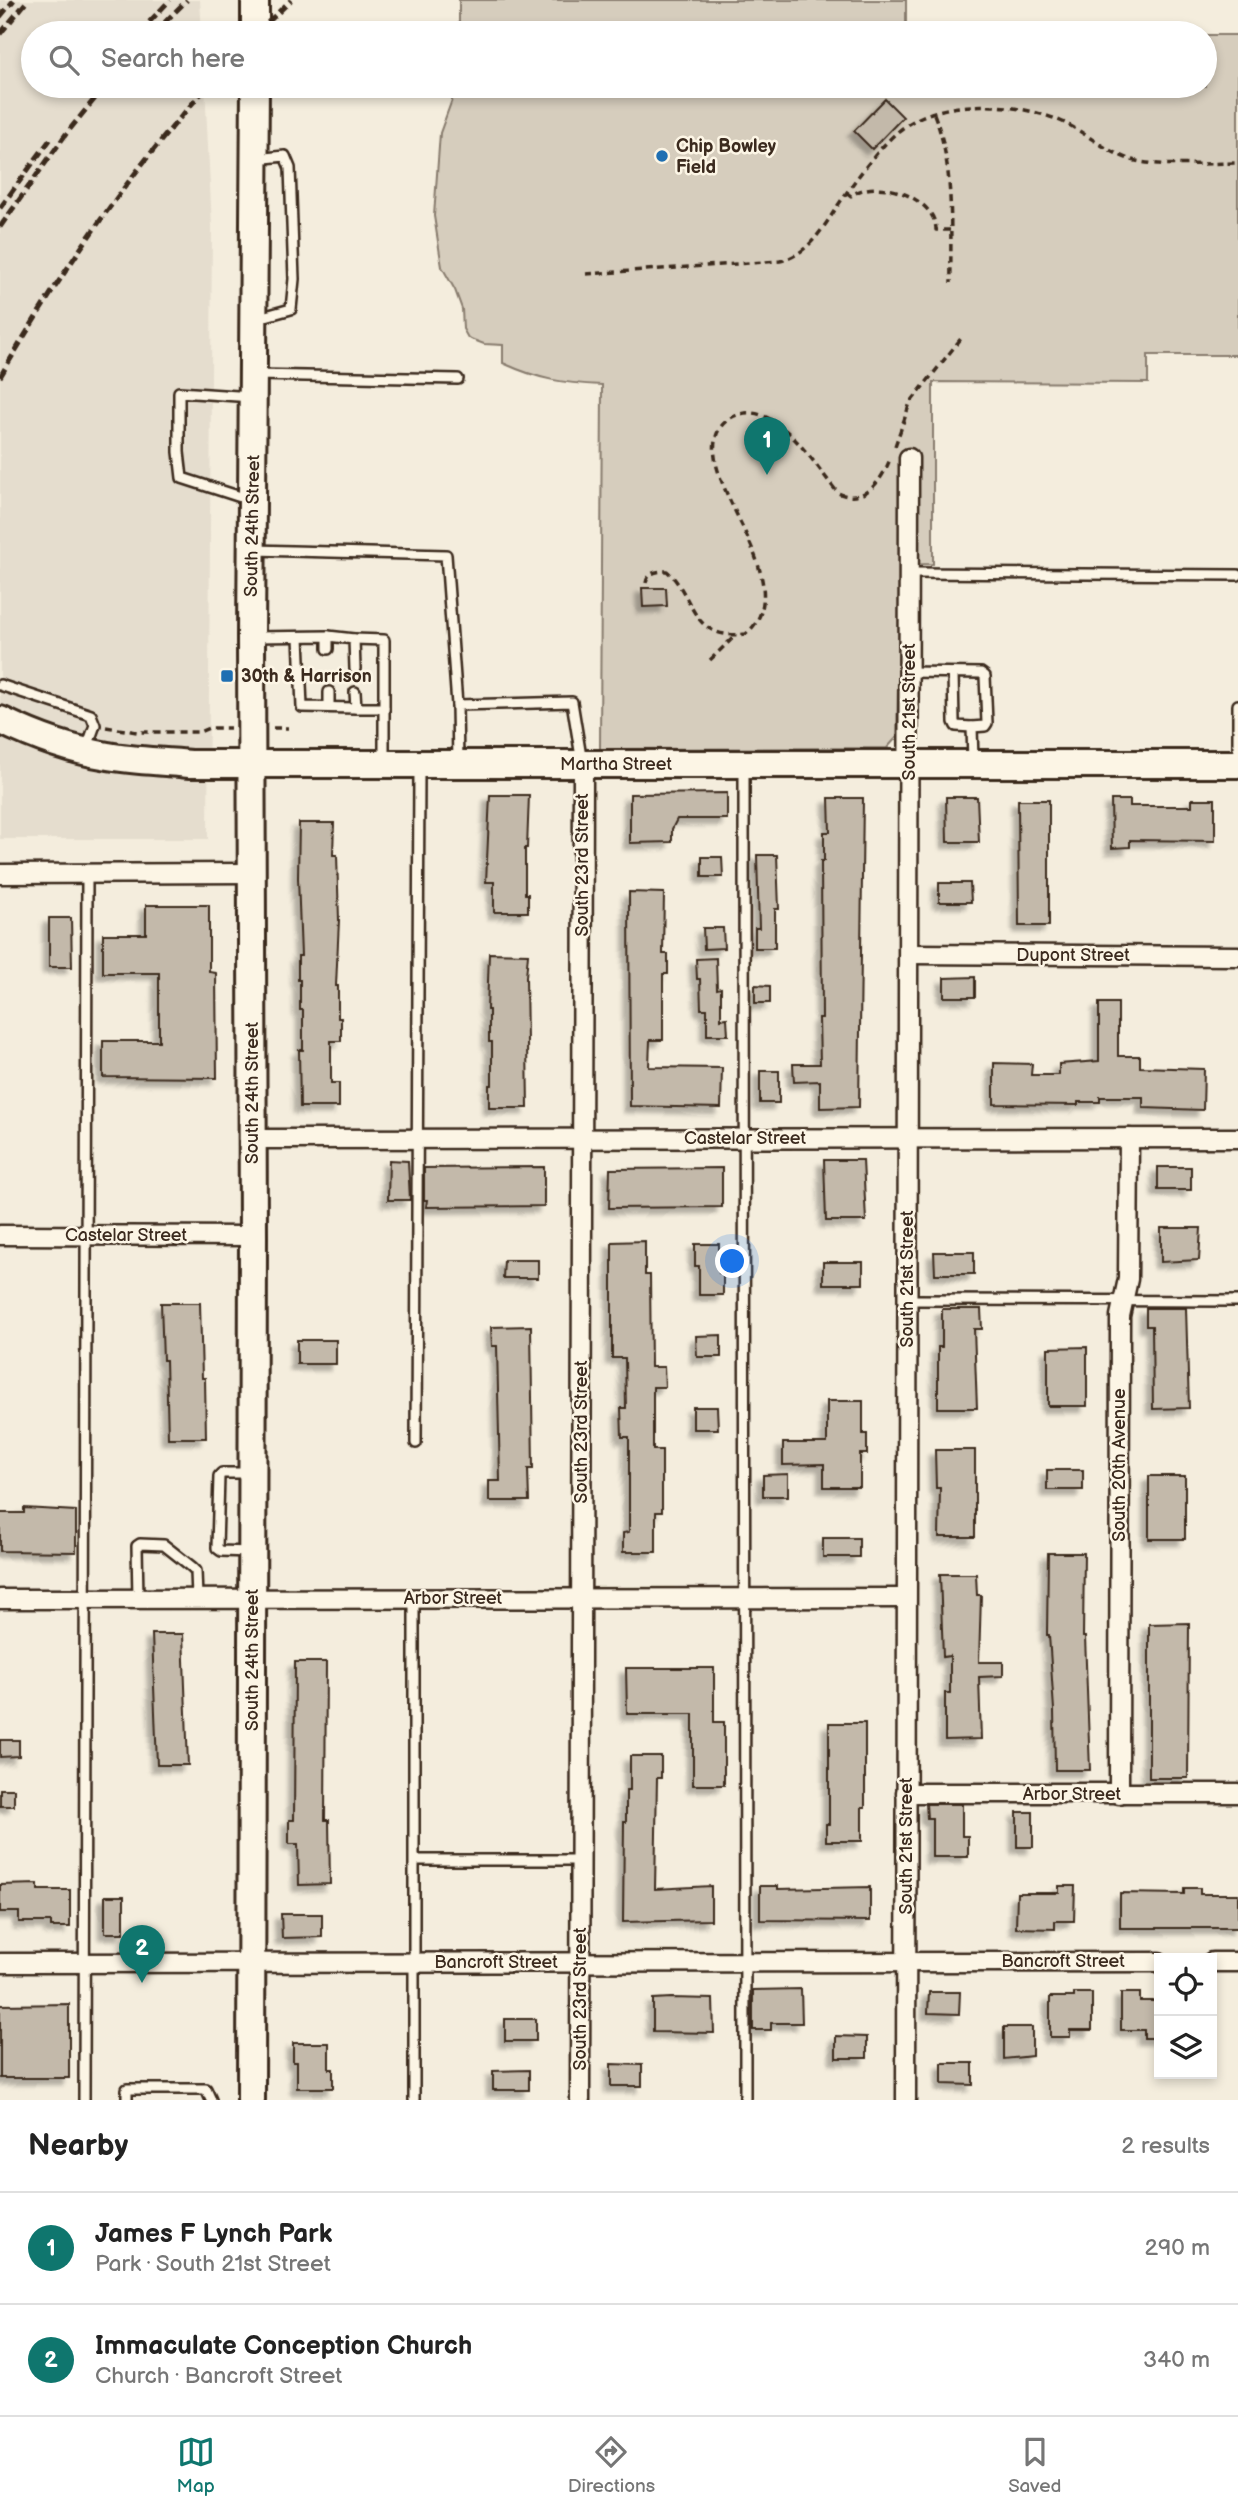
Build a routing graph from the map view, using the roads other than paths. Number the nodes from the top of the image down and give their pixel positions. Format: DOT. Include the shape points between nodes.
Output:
graph roads {
  1 [pos="255,0"];
  2 [pos="255,21"];
  3 [pos="255,98"];
  4 [pos="255,150"];
  5 [pos="254,319"];
  6 [pos="458,379"];
  7 [pos="253,386"];
  8 [pos="909,458"];
  9 [pos="253,500"];
  10 [pos="252,550"];
  11 [pos="909,573"];
  12 [pos="1238,575"];
  13 [pos="299,636"];
  14 [pos="328,636"];
  15 [pos="251,637"];
  16 [pos="354,639"];
  17 [pos="328,649"];
  18 [pos="355,669"];
  19 [pos="909,672"];
  20 [pos="953,673"];
  21 [pos="0,685"];
  22 [pos="330,692"];
  23 [pos="355,692"];
  24 [pos="457,705"];
  25 [pos="1238,705"];
  26 [pos="329,707"];
  27 [pos="355,708"];
  28 [pos="384,708"];
  29 [pos="0,720"];
  30 [pos="972,727"];
  31 [pos="1238,748"];
  32 [pos="86,752"];
  33 [pos="384,764"];
  34 [pos="583,764"];
  35 [pos="744,764"];
  36 [pos="909,764"];
  37 [pos="973,764"];
  38 [pos="1238,764"];
  39 [pos="251,765"];
  40 [pos="419,765"];
  41 [pos="458,765"];
  42 [pos="87,873"];
  43 [pos="252,873"];
  44 [pos="0,874"];
  45 [pos="909,954"];
  46 [pos="1238,956"];
  47 [pos="744,1138"];
  48 [pos="908,1138"];
  49 [pos="1129,1138"];
  50 [pos="1238,1138"];
  51 [pos="252,1139"];
  52 [pos="418,1139"];
  53 [pos="582,1139"];
  54 [pos="0,1235"];
  55 [pos="87,1235"];
  56 [pos="253,1236"];
  57 [pos="907,1300"];
  58 [pos="1123,1301"];
  59 [pos="1238,1301"];
  60 [pos="416,1443"];
  61 [pos="86,1598"];
  62 [pos="138,1598"];
  63 [pos="197,1598"];
  64 [pos="252,1598"];
  65 [pos="414,1598"];
  66 [pos="581,1598"];
  67 [pos="745,1598"];
  68 [pos="906,1598"];
  69 [pos="0,1599"];
  70 [pos="906,1793"];
  71 [pos="1238,1793"];
  72 [pos="1119,1794"];
  73 [pos="415,1860"];
  74 [pos="580,1860"];
  75 [pos="906,1961"];
  76 [pos="252,1962"];
  77 [pos="415,1962"];
  78 [pos="580,1962"];
  79 [pos="1154,1962"];
  80 [pos="1217,1962"];
  81 [pos="1238,1962"];
  82 [pos="0,1963"];
  83 [pos="84,1963"];
  84 [pos="745,1963"];
  85 [pos="84,2100"];
  86 [pos="127,2100"];
  87 [pos="211,2100"];
  88 [pos="251,2100"];
  89 [pos="414,2100"];
  90 [pos="580,2100"];
  91 [pos="745,2100"];
  92 [pos="906,2100"];
  1 -- 2 [label="main road"];
  3 -- 4 [label="main road, South 24th Street"];
  4 -- 5 [label="main road, South 24th Street"];
  4 -- 5 [label="lane" via="285,156 290,169 294,279 291,309"];
  5 -- 7 [label="main road, South 24th Street"];
  6 -- 7 [label="lane"];
  7 -- 9 [label="main road, South 24th Street"];
  7 -- 9 [label="lane" via="179,391 182,478"];
  8 -- 11 [label="street, South 21st Street"];
  9 -- 10 [label="main road, South 24th Street"];
  10 -- 15 [label="main road, South 24th Street"];
  10 -- 24 [label="lane" via="446,555"];
  11 -- 12 [label="lane"];
  11 -- 19 [label="street, South 21st Street"];
  13 -- 14 [label="lane"];
  13 -- 15 [label="lane"];
  13 -- 26 [label="lane" via="302,707"];
  14 -- 16 [label="lane"];
  14 -- 17 [label="lane"];
  15 -- 39 [label="main road, South 24th Street"];
  16 -- 18 [label="lane"];
  16 -- 28 [label="lane" via="384,640"];
  19 -- 20 [label="lane"];
  19 -- 36 [label="street, South 21st Street"];
  20 -- 30 [label="lane" via="954,722"];
  20 -- 30 [label="lane" via="985,676 987,723"];
  21 -- 32 [label="lane" via="91,715 95,725"];
  22 -- 26 [label="lane"];
  23 -- 27 [label="lane"];
  24 -- 34 [label="lane" via="572,702"];
  24 -- 41 [label="lane"];
  25 -- 31 [label="lane"];
  26 -- 27 [label="lane"];
  27 -- 28 [label="lane"];
  28 -- 33 [label="lane"];
  29 -- 32 [label="main road, Martha Street" via="34,737"];
  30 -- 37 [label="lane"];
  32 -- 39 [label="main road, Martha Street"];
  33 -- 39 [label="main road, Martha Street"];
  33 -- 40 [label="main road, Martha Street"];
  34 -- 35 [label="main road, Martha Street"];
  34 -- 41 [label="main road, Martha Street"];
  34 -- 53 [label="street, South 23rd Street"];
  35 -- 36 [label="main road, Martha Street"];
  35 -- 47 [label="lane"];
  36 -- 37 [label="main road, Martha Street"];
  36 -- 45 [label="street, South 21st Street"];
  37 -- 38 [label="main road, Martha Street"];
  39 -- 43 [label="main road, South 24th Street"];
  40 -- 41 [label="main road, Martha Street"];
  40 -- 52 [label="lane"];
  42 -- 43 [label="street"];
  42 -- 44 [label="street"];
  42 -- 55 [label="lane"];
  43 -- 51 [label="main road, South 24th Street"];
  45 -- 46 [label="street, Dupont Street"];
  45 -- 48 [label="street, South 21st Street"];
  47 -- 48 [label="street, Castelar Street"];
  47 -- 53 [label="street, Castelar Street"];
  47 -- 67 [label="lane"];
  48 -- 49 [label="street, Castelar Street"];
  48 -- 57 [label="street, South 21st Street"];
  49 -- 50 [label="street, Castelar Street"];
  49 -- 58 [label="street, South 20th Avenue" via="1128,1279"];
  51 -- 52 [label="street, Castelar Street"];
  51 -- 56 [label="main road, South 24th Street"];
  52 -- 53 [label="street, Castelar Street"];
  52 -- 60 [label="lane"];
  53 -- 66 [label="street, South 23rd Street"];
  54 -- 55 [label="street, Castelar Street"];
  55 -- 56 [label="street, Castelar Street"];
  55 -- 61 [label="lane"];
  56 -- 64 [label="main road, South 24th Street"];
  57 -- 58 [label="lane"];
  57 -- 68 [label="street, South 21st Street"];
  58 -- 59 [label="lane"];
  58 -- 72 [label="street, South 20th Avenue" via="1119,1316"];
  61 -- 62 [label="street, Arbor Street"];
  61 -- 69 [label="street, Arbor Street"];
  61 -- 83 [label="lane"];
  62 -- 63 [label="street, Arbor Street"];
  62 -- 63 [label="lane" via="139,1544 163,1545 192,1567"];
  63 -- 64 [label="street, Arbor Street"];
  64 -- 65 [label="street, Arbor Street"];
  64 -- 76 [label="main road, South 24th Street"];
  65 -- 66 [label="street, Arbor Street"];
  65 -- 73 [label="lane"];
  66 -- 67 [label="street, Arbor Street"];
  66 -- 74 [label="street, South 23rd Street"];
  67 -- 68 [label="street, Arbor Street"];
  67 -- 84 [label="lane"];
  68 -- 70 [label="street, South 21st Street"];
  70 -- 72 [label="street, Arbor Street"];
  70 -- 75 [label="street, South 21st Street"];
  71 -- 72 [label="street, Arbor Street"];
  73 -- 74 [label="lane"];
  73 -- 77 [label="lane"];
  74 -- 78 [label="street, South 23rd Street"];
  75 -- 79 [label="street, Bancroft Street"];
  75 -- 84 [label="street, Bancroft Street"];
  75 -- 92 [label="street, South 21st Street"];
  76 -- 77 [label="street, Bancroft Street"];
  76 -- 83 [label="street, Bancroft Street"];
  76 -- 88 [label="main road, South 24th Street"];
  77 -- 78 [label="street, Bancroft Street"];
  77 -- 89 [label="lane"];
  78 -- 84 [label="street, Bancroft Street"];
  78 -- 90 [label="street, South 23rd Street"];
  80 -- 81 [label="street"];
  82 -- 83 [label="street, Bancroft Street"];
  83 -- 85 [label="lane"];
  84 -- 91 [label="lane"];
  86 -- 87 [label="lane" via="127,2090 206,2090"];
}
